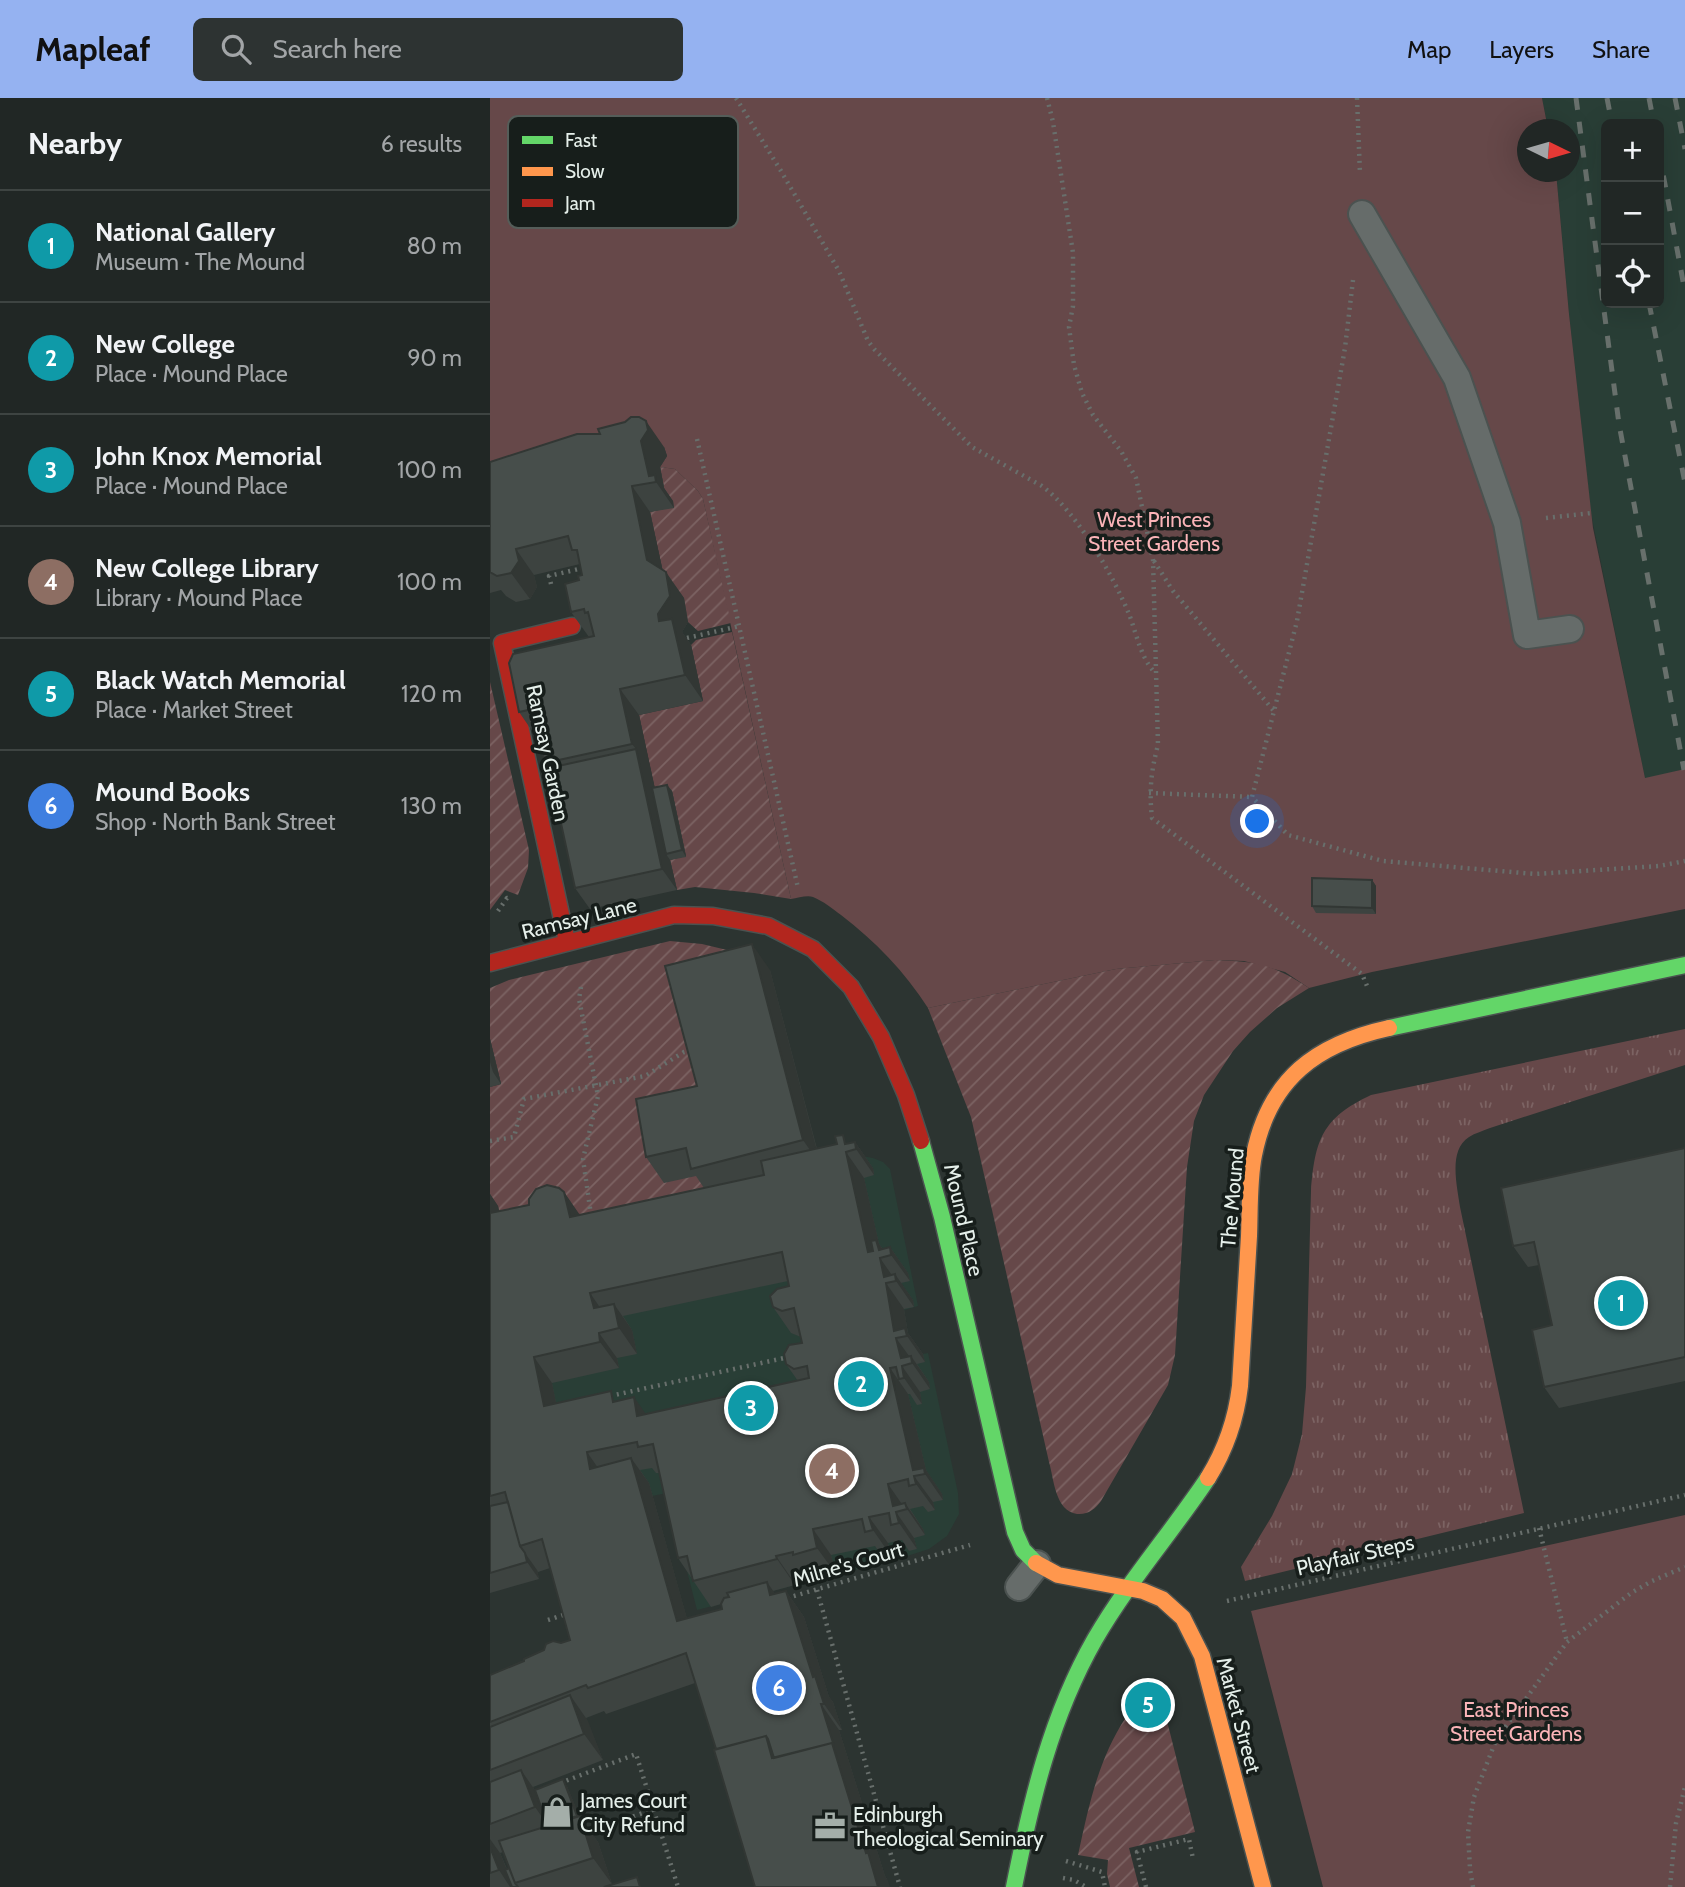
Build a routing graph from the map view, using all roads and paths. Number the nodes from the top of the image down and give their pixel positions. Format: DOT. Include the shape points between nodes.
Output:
graph roads {
  1 [pos="736,98"];
  2 [pos="1047,98"];
  3 [pos="1357,98"];
  4 [pos="1362,214"];
  5 [pos="697,439"];
  6 [pos="1591,513"];
  7 [pos="1560,517"];
  8 [pos="1153,560"];
  9 [pos="588,567"];
  10 [pos="553,593"];
  11 [pos="572,626"];
  12 [pos="740,626"];
  13 [pos="1570,629"];
  14 [pos="687,638"];
  15 [pos="1156,674"];
  16 [pos="1274,711"];
  17 [pos="1149,793"];
  18 [pos="1252,797"];
  19 [pos="1685,861"];
  20 [pos="800,898"];
  21 [pos="515,901"];
  22 [pos="678,915"];
  23 [pos="490,918"];
  24 [pos="567,942"];
  25 [pos="490,963"];
  26 [pos="1685,965"];
  27 [pos="1362,974"];
  28 [pos="579,999"];
  29 [pos="699,1048"];
  30 [pos="596,1086"];
  31 [pos="490,1141"];
  32 [pos="592,1219"];
  33 [pos="790,1357"];
  34 [pos="608,1397"];
  35 [pos="1685,1495"];
  36 [pos="1539,1528"];
  37 [pos="1015,1532"];
  38 [pos="1037,1564"];
  39 [pos="1685,1567"];
  40 [pos="1019,1587"];
  41 [pos="1130,1587"];
  42 [pos="817,1590"];
  43 [pos="782,1599"];
  44 [pos="573,1612"];
  45 [pos="1179,1613"];
  46 [pos="548,1620"];
  47 [pos="1567,1642"];
  48 [pos="554,1785"];
  49 [pos="1685,1787"];
  50 [pos="654,1809"];
  51 [pos="586,1833"];
  52 [pos="1194,1859"];
  53 [pos="1102,1872"];
  54 [pos="678,1887"];
  55 [pos="900,1887"];
  56 [pos="1014,1887"];
  57 [pos="1105,1887"];
  58 [pos="1146,1887"];
  59 [pos="1263,1887"];
  60 [pos="1473,1887"];
  61 [pos="1670,1887"];
  1 -- 15 [label="path" via="839,271 874,350 972,447 1042,486 1065,508 1114,581 1141,651"];
  2 -- 8 [label="path" via="1073,253 1069,327 1074,365 1093,415 1136,478"];
  3 -- 4 [label="path"];
  4 -- 13 [label="lane" via="1457,378 1507,523 1527,635"];
  4 -- 16 [label="path" via="1345,348 1300,607"];
  5 -- 12 [label="path"];
  6 -- 7 [label="path"];
  8 -- 15 [label="path"];
  8 -- 16 [label="path" via="1173,591"];
  9 -- 10 [label="path" via="549,576"];
  11 -- 24 [label="street, Ramsay Garden" via="502,643"];
  12 -- 14 [label="path"];
  12 -- 20 [label="path"];
  15 -- 17 [label="path" via="1158,745"];
  16 -- 18 [label="path"];
  17 -- 18 [label="path"];
  17 -- 27 [label="path" via="1152,818"];
  18 -- 19 [label="path" via="1288,835 1383,861 1535,874"];
  21 -- 23 [label="path" via="507,898"];
  22 -- 24 [label="street, Ramsay Lane"];
  22 -- 37 [label="street, Mound Place" via="742,920 794,937 834,967 870,1018 895,1067 928,1159"];
  24 -- 25 [label="street, Ramsay Lane"];
  26 -- 41 [label="street, The Mound" via="1349,1039 1300,1070 1278,1093 1253,1157 1235,1421 1210,1477"];
  28 -- 30 [label="path"];
  29 -- 30 [label="path" via="645,1076"];
  30 -- 31 [label="path" via="524,1099 514,1137"];
  30 -- 32 [label="path" via="598,1097 583,1159"];
  33 -- 34 [label="path"];
  35 -- 36 [label="path, Playfair Steps"];
  36 -- 45 [label="path, Playfair Steps"];
  36 -- 47 [label="path"];
  37 -- 38 [label="street, Mound Place" via="1023,1551"];
  37 -- 42 [label="path, Milne's Court"];
  38 -- 40 [label="lane"];
  38 -- 41 [label="street" via="1076,1580"];
  39 -- 47 [label="path" via="1630,1593"];
  41 -- 45 [label="street, Market Street" via="1166,1602"];
  41 -- 56 [label="street, The Mound" via="1086,1654 1053,1727"];
  42 -- 43 [label="path, Milne's Court"];
  42 -- 55 [label="path"];
  44 -- 46 [label="path"];
  45 -- 59 [label="street, Market Street" via="1202,1656"];
  47 -- 60 [label="path" via="1496,1740 1478,1785 1468,1832"];
  48 -- 50 [label="path" via="636,1754"];
  49 -- 61 [label="path" via="1676,1823"];
  50 -- 51 [label="path"];
  50 -- 54 [label="path"];
  52 -- 58 [label="path" via="1189,1839 1137,1852"];
  53 -- 57 [label="path"];
}
